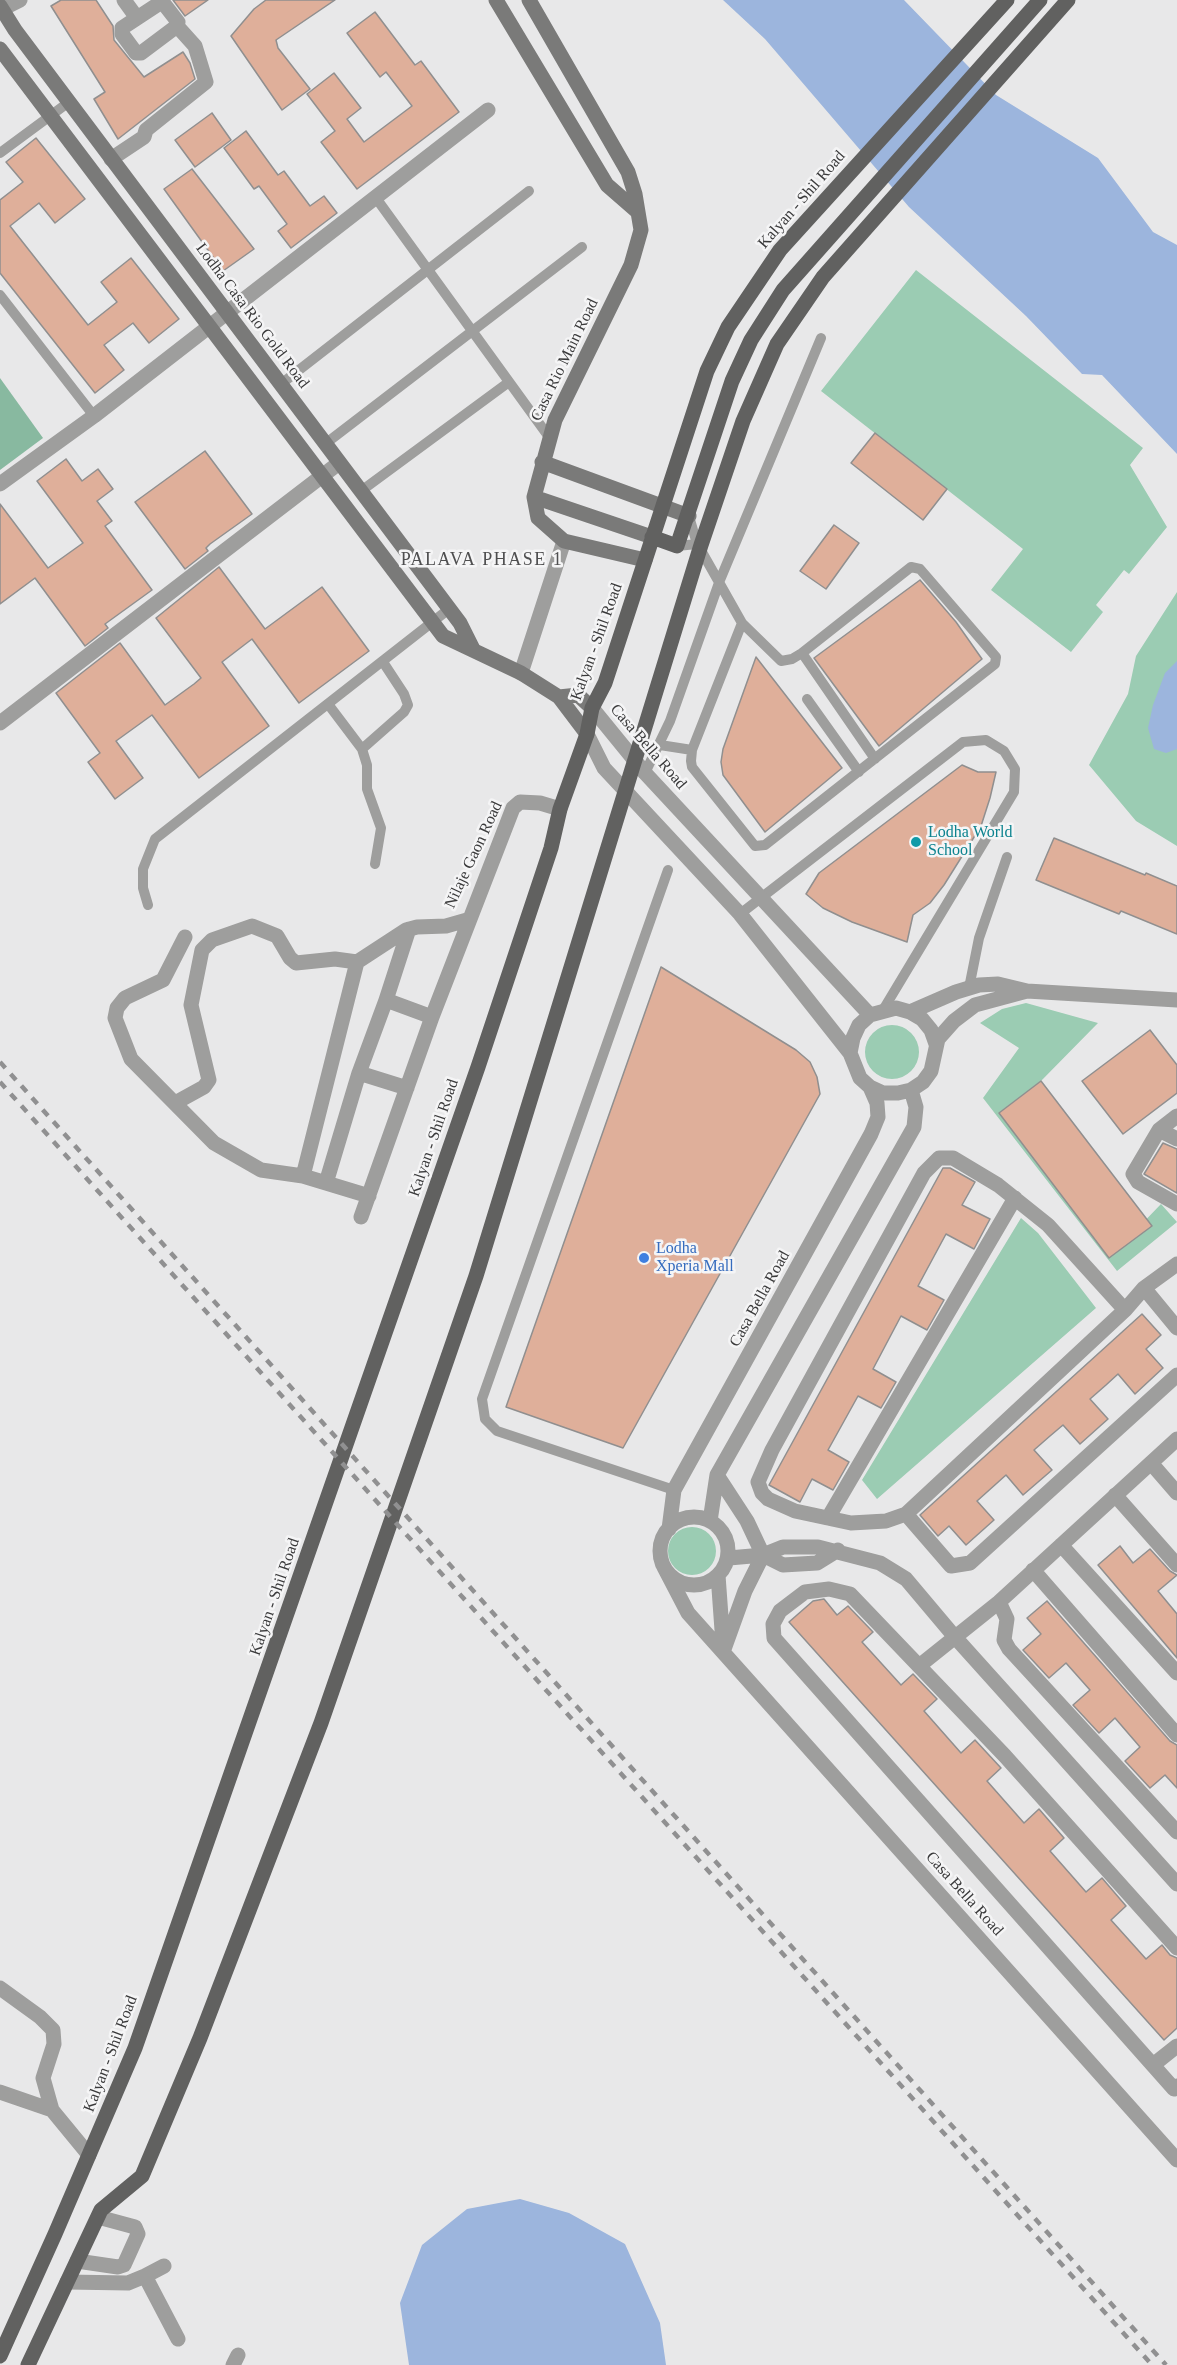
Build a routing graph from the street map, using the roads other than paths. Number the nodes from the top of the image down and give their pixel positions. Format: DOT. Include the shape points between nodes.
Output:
graph roads {
  1 [pos="20,0"];
  2 [pos="124,0"];
  3 [pos="496,0"];
  4 [pos="529,0"];
  5 [pos="1007,0"];
  6 [pos="1040,0"];
  7 [pos="1068,0"];
  8 [pos="1,7"];
  9 [pos="137,18"];
  10 [pos="177,26"];
  11 [pos="0,49"];
  12 [pos="69,102"];
  13 [pos="488,110"];
  14 [pos="50,116"];
  15 [pos="0,153"];
  16 [pos="111,159"];
  17 [pos="529,191"];
  18 [pos="376,198"];
  19 [pos="638,212"];
  20 [pos="582,247"];
  21 [pos="428,270"];
  22 [pos="0,295"];
  23 [pos="227,313"];
  24 [pos="209,327"];
  25 [pos="472,331"];
  26 [pos="821,338"];
  27 [pos="509,382"];
  28 [pos="281,384"];
  29 [pos="94,416"];
  30 [pos="549,437"];
  31 [pos="326,444"];
  32 [pos="542,462"];
  33 [pos="339,463"];
  34 [pos="322,476"];
  35 [pos="3,477"];
  36 [pos="361,491"];
  37 [pos="534,497"];
  38 [pos="662,504"];
  39 [pos="689,516"];
  40 [pos="652,537"];
  41 [pos="564,541"];
  42 [pos="697,544"];
  43 [pos="677,546"];
  44 [pos="645,560"];
  45 [pos="720,580"];
  46 [pos="449,609"];
  47 [pos="432,623"];
  48 [pos="742,623"];
  49 [pos="473,649"];
  50 [pos="802,653"];
  51 [pos="383,662"];
  52 [pos="521,673"];
  53 [pos="559,698"];
  54 [pos="807,699"];
  55 [pos="328,704"];
  56 [pos="592,708"];
  57 [pos="0,723"];
  58 [pos="587,734"];
  59 [pos="660,745"];
  60 [pos="362,748"];
  61 [pos="693,750"];
  62 [pos="875,759"];
  63 [pos="859,772"];
  64 [pos="645,773"];
  65 [pos="560,809"];
  66 [pos="1007,857"];
  67 [pos="375,864"];
  68 [pos="668,870"];
  69 [pos="760,898"];
  70 [pos="148,905"];
  71 [pos="740,914"];
  72 [pos="468,920"];
  73 [pos="409,929"];
  74 [pos="185,937"];
  75 [pos="357,962"];
  76 [pos="969,988"];
  77 [pos="1026,991"];
  78 [pos="386,1000"];
  79 [pos="1177,1000"];
  80 [pos="910,1012"];
  81 [pos="876,1013"];
  82 [pos="432,1017"];
  83 [pos="936,1044"];
  84 [pos="850,1053"];
  85 [pos="359,1072"];
  86 [pos="870,1087"];
  87 [pos="406,1088"];
  88 [pos="911,1090"];
  89 [pos="175,1103"];
  90 [pos="1177,1116"];
  91 [pos="1158,1130"];
  92 [pos="1177,1139"];
  93 [pos="303,1176"];
  94 [pos="326,1182"];
  95 [pos="369,1196"];
  96 [pos="1015,1198"];
  97 [pos="1177,1204"];
  98 [pos="362,1217"];
  99 [pos="1177,1264"];
  100 [pos="1144,1288"];
  101 [pos="1125,1310"];
  102 [pos="1177,1328"];
  103 [pos="1177,1376"];
  104 [pos="1177,1440"];
  105 [pos="1150,1463"];
  106 [pos="717,1475"];
  107 [pos="674,1490"];
  108 [pos="1177,1493"];
  109 [pos="1115,1495"];
  110 [pos="906,1514"];
  111 [pos="828,1518"];
  112 [pos="710,1521"];
  113 [pos="669,1529"];
  114 [pos="1061,1545"];
  115 [pos="763,1555"];
  116 [pos="729,1558"];
  117 [pos="1177,1565"];
  118 [pos="664,1567"];
  119 [pos="1033,1570"];
  120 [pos="718,1575"];
  121 [pos="999,1602"];
  122 [pos="954,1636"];
  123 [pos="723,1652"];
  124 [pos="920,1666"];
  125 [pos="1177,1673"];
  126 [pos="1177,1735"];
  127 [pos="1177,1832"];
  128 [pos="1177,1884"];
  129 [pos="1177,1948"];
  130 [pos="0,1988"];
  131 [pos="1177,2046"];
  132 [pos="1153,2065"];
  133 [pos="1176,2089"];
  134 [pos="0,2092"];
  135 [pos="52,2110"];
  136 [pos="89,2155"];
  137 [pos="1177,2160"];
  138 [pos="100,2213"];
  139 [pos="77,2261"];
  140 [pos="164,2266"];
  141 [pos="145,2276"];
  142 [pos="68,2282"];
  143 [pos="178,2339"];
  144 [pos="0,2356"];
  145 [pos="28,2365"];
  1 -- 8 [label="street"];
  2 -- 9 [label="street"];
  3 -- 19 [label="street" via="607,185"];
  4 -- 19 [label="street, Casa Rio Main Road" via="628,172"];
  5 -- 38 [label="main road, Kalyan - Shil Road" via="802,224 761,276 728,327 707,371"];
  6 -- 39 [label="main road" via="783,290 732,381"];
  7 -- 138 [label="main road" via="823,277 777,344 743,421 701,545 476,1276 329,1701 200,2038 142,2176"];
  8 -- 12 [label="street, Lodha Casa Rio Gold Road"];
  9 -- 10 [label="street" via="160,3 178,22"];
  9 -- 10 [label="street" via="122,28 136,53"];
  10 -- 16 [label="street" via="195,46 206,82"];
  11 -- 14 [label="street"];
  12 -- 14 [label="lane"];
  12 -- 16 [label="street, Lodha Casa Rio Gold Road"];
  13 -- 18 [label="street"];
  14 -- 15 [label="lane"];
  14 -- 24 [label="street"];
  16 -- 23 [label="street, Lodha Casa Rio Gold Road"];
  17 -- 21 [label="lane"];
  18 -- 21 [label="lane"];
  18 -- 23 [label="street"];
  19 -- 30 [label="street, Casa Rio Main Road" via="641,230 637,251"];
  20 -- 25 [label="lane"];
  21 -- 25 [label="lane"];
  21 -- 28 [label="lane"];
  22 -- 29 [label="lane"];
  23 -- 24 [label="street"];
  23 -- 28 [label="street, Lodha Casa Rio Gold Road"];
  24 -- 29 [label="street"];
  24 -- 34 [label="street"];
  25 -- 27 [label="lane"];
  25 -- 31 [label="lane"];
  26 -- 45 [label="lane"];
  27 -- 30 [label="lane"];
  27 -- 36 [label="lane"];
  28 -- 31 [label="street, Lodha Casa Rio Gold Road"];
  29 -- 35 [label="street"];
  30 -- 32 [label="street, Casa Rio Main Road"];
  31 -- 33 [label="street, Lodha Casa Rio Gold Road"];
  32 -- 37 [label="street, Casa Rio Main Road"];
  32 -- 38 [label="street"];
  33 -- 34 [label="street"];
  33 -- 36 [label="street, Lodha Casa Rio Gold Road"];
  34 -- 47 [label="street"];
  34 -- 57 [label="street"];
  36 -- 46 [label="street, Lodha Casa Rio Gold Road"];
  37 -- 40 [label="street"];
  37 -- 41 [label="street" via="538,519"];
  38 -- 39 [label="street"];
  38 -- 40 [label="main road, Kalyan - Shil Road"];
  39 -- 42 [label="lane"];
  39 -- 43 [label="main road"];
  40 -- 43 [label="main road"];
  40 -- 44 [label="main road, Kalyan - Shil Road"];
  41 -- 44 [label="street"];
  41 -- 52 [label="street"];
  42 -- 43 [label="lane"];
  42 -- 45 [label="lane"];
  44 -- 56 [label="main road, Kalyan - Shil Road" via="605,683"];
  45 -- 48 [label="lane"];
  45 -- 59 [label="lane"];
  46 -- 47 [label="lane"];
  46 -- 49 [label="street, Lodha Casa Rio Gold Road"];
  47 -- 49 [label="street" via="443,636"];
  47 -- 51 [label="lane"];
  48 -- 50 [label="lane" via="781,661"];
  48 -- 61 [label="lane"];
  49 -- 52 [label="street"];
  50 -- 62 [label="lane"];
  50 -- 62 [label="lane" via="911,567 920,569 996,657 995,664"];
  51 -- 55 [label="lane"];
  51 -- 60 [label="lane" via="408,705"];
  52 -- 53 [label="street"];
  53 -- 56 [label="street, Casa Bella Road" via="578,695"];
  53 -- 58 [label="street, Casa Bella Road"];
  54 -- 63 [label="lane"];
  55 -- 60 [label="lane"];
  55 -- 70 [label="lane" via="155,838 143,869"];
  56 -- 58 [label="main road, Kalyan - Shil Road"];
  56 -- 64 [label="street, Casa Bella Road"];
  58 -- 65 [label="main road, Kalyan - Shil Road"];
  58 -- 71 [label="street, Casa Bella Road" via="604,768"];
  59 -- 61 [label="lane"];
  59 -- 64 [label="lane"];
  60 -- 67 [label="lane" via="367,789 381,828"];
  61 -- 63 [label="lane" via="692,767 755,846 765,845"];
  62 -- 63 [label="lane"];
  64 -- 69 [label="street, Casa Bella Road"];
  65 -- 72 [label="street, Nilaje Gaon Road" via="520,802 513,808"];
  65 -- 136 [label="main road, Kalyan - Shil Road" via="482,1057 304,1569 135,2048"];
  66 -- 76 [label="lane" via="979,938"];
  68 -- 107 [label="lane" via="483,1400 485,1419 497,1431"];
  69 -- 71 [label="lane"];
  69 -- 81 [label="street, Casa Bella Road"];
  69 -- 81 [label="lane" via="963,741 986,740 1004,751 1015,769 1014,792"];
  71 -- 84 [label="street, Casa Bella Road"];
  72 -- 73 [label="street, Nilaje Gaon Road"];
  72 -- 82 [label="street"];
  73 -- 75 [label="street, Nilaje Gaon Road"];
  73 -- 78 [label="street"];
  74 -- 89 [label="street" via="163,980 125,998 115,1018 131,1059"];
  75 -- 89 [label="street" via="334,958 296,963 278,936 252,926 212,940 202,950 191,1005 209,1080"];
  75 -- 93 [label="street"];
  76 -- 77 [label="street" via="998,984"];
  76 -- 80 [label="street"];
  77 -- 79 [label="street"];
  77 -- 83 [label="street" via="975,1005 954,1021"];
  78 -- 82 [label="street"];
  78 -- 85 [label="street"];
  80 -- 81 [label="street" via="896,1008"];
  80 -- 83 [label="street" via="931,1030"];
  81 -- 84 [label="street" via="859,1025"];
  82 -- 87 [label="street"];
  83 -- 88 [label="street" via="931,1071"];
  84 -- 86 [label="street, Casa Bella Road" via="860,1078"];
  85 -- 87 [label="street"];
  85 -- 94 [label="street"];
  86 -- 88 [label="street" via="883,1093"];
  86 -- 107 [label="street, Casa Bella Road" via="877,1102 878,1118 863,1151"];
  87 -- 95 [label="street"];
  88 -- 106 [label="street" via="916,1107 914,1127"];
  89 -- 93 [label="street" via="214,1143 261,1170"];
  90 -- 91 [label="street"];
  91 -- 92 [label="street"];
  91 -- 97 [label="street" via="1133,1174 1138,1182"];
  93 -- 94 [label="street"];
  94 -- 95 [label="street"];
  95 -- 98 [label="street"];
  96 -- 101 [label="street" via="1048,1226"];
  96 -- 111 [label="street"];
  96 -- 111 [label="street" via="953,1158 939,1158 924,1173 758,1482 768,1500"];
  99 -- 100 [label="street"];
  100 -- 101 [label="street"];
  100 -- 102 [label="street"];
  101 -- 110 [label="street"];
  103 -- 110 [label="street" via="970,1563 951,1566"];
  104 -- 105 [label="street"];
  105 -- 108 [label="street"];
  105 -- 109 [label="street"];
  106 -- 112 [label="street"];
  106 -- 115 [label="street" via="747,1521"];
  107 -- 113 [label="street, Casa Bella Road"];
  109 -- 114 [label="street"];
  109 -- 117 [label="street"];
  110 -- 111 [label="street" via="863,1523"];
  112 -- 113 [label="street" via="689,1518"];
  112 -- 116 [label="street" via="723,1532"];
  113 -- 118 [label="street, Casa Bella Road" via="661,1547"];
  114 -- 119 [label="street"];
  114 -- 125 [label="street"];
  115 -- 116 [label="street"];
  115 -- 122 [label="street" via="783,1565 817,1563 838,1550 880,1563 906,1579"];
  115 -- 123 [label="street"];
  116 -- 120 [label="street"];
  118 -- 120 [label="street" via="689,1585 710,1581"];
  118 -- 123 [label="street, Casa Bella Road" via="688,1613"];
  119 -- 121 [label="street"];
  119 -- 126 [label="street"];
  120 -- 123 [label="street"];
  121 -- 122 [label="street"];
  121 -- 127 [label="street" via="1007,1619 1004,1640 1010,1649"];
  122 -- 124 [label="street"];
  122 -- 128 [label="street"];
  123 -- 137 [label="street, Casa Bella Road"];
  124 -- 129 [label="street"];
  124 -- 132 [label="street" via="850,1594 829,1589 805,1592 780,1611 772,1624 774,1638"];
  130 -- 135 [label="street" via="53,2030 54,2044 43,2078"];
  131 -- 132 [label="street"];
  132 -- 133 [label="street"];
  134 -- 135 [label="street"];
  135 -- 136 [label="street"];
  136 -- 144 [label="main road, Kalyan - Shil Road"];
  138 -- 139 [label="main road"];
  138 -- 139 [label="street" via="135,2227 138,2234 124,2265"];
  139 -- 142 [label="main road"];
  140 -- 141 [label="street"];
  141 -- 142 [label="street" via="128,2283"];
  141 -- 143 [label="street"];
  142 -- 145 [label="main road"];
}
